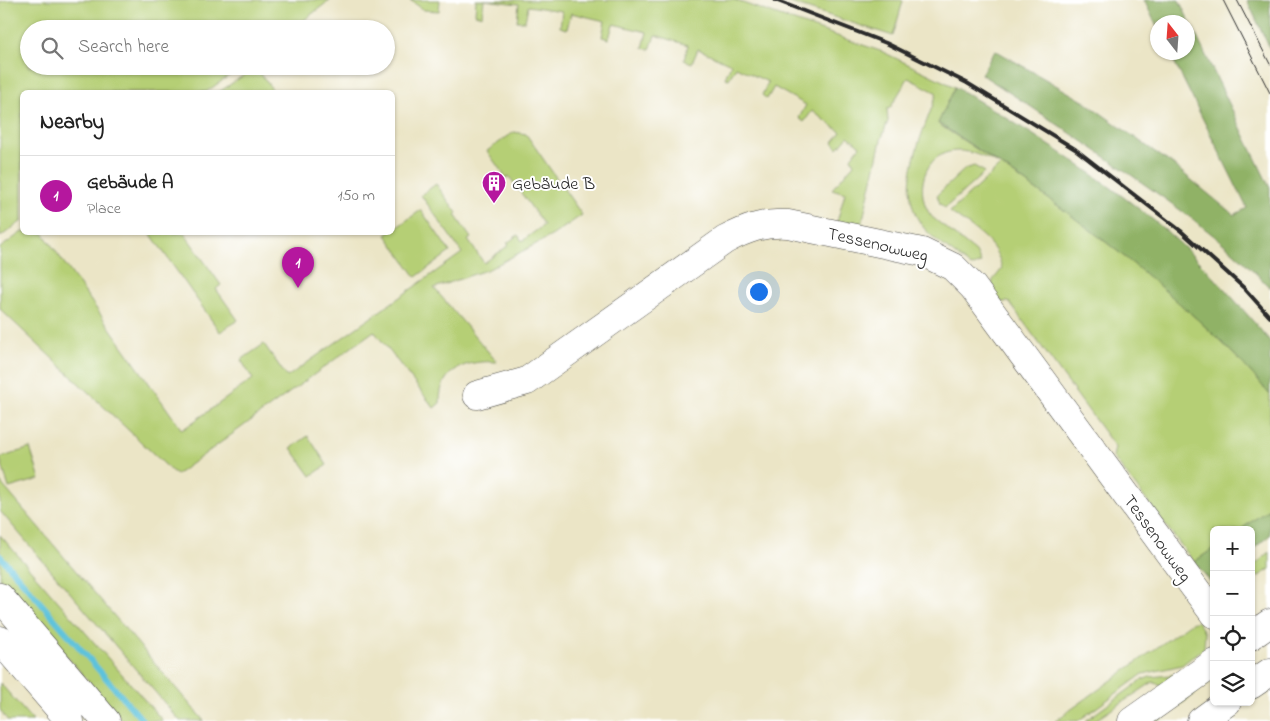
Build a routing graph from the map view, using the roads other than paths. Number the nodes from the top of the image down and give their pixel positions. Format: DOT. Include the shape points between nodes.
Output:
graph roads {
  1 [pos="477,395"];
  2 [pos="0,597"];
  3 [pos="1210,609"];
  4 [pos="1270,622"];
  5 [pos="1255,633"];
  6 [pos="0,640"];
  7 [pos="1210,667"];
  8 [pos="1222,706"];
  9 [pos="70,721"];
  10 [pos="106,721"];
  11 [pos="1132,721"];
  12 [pos="1201,721"];
  1 -- 3 [label="street, Tessenowweg" via="527,381 725,240 744,230 769,224 788,224 922,252 953,267 973,288"];
  2 -- 10 [label="street"];
  4 -- 5 [label="street"];
  6 -- 9 [label="street"];
  7 -- 11 [label="street"];
  8 -- 12 [label="street"];
}
